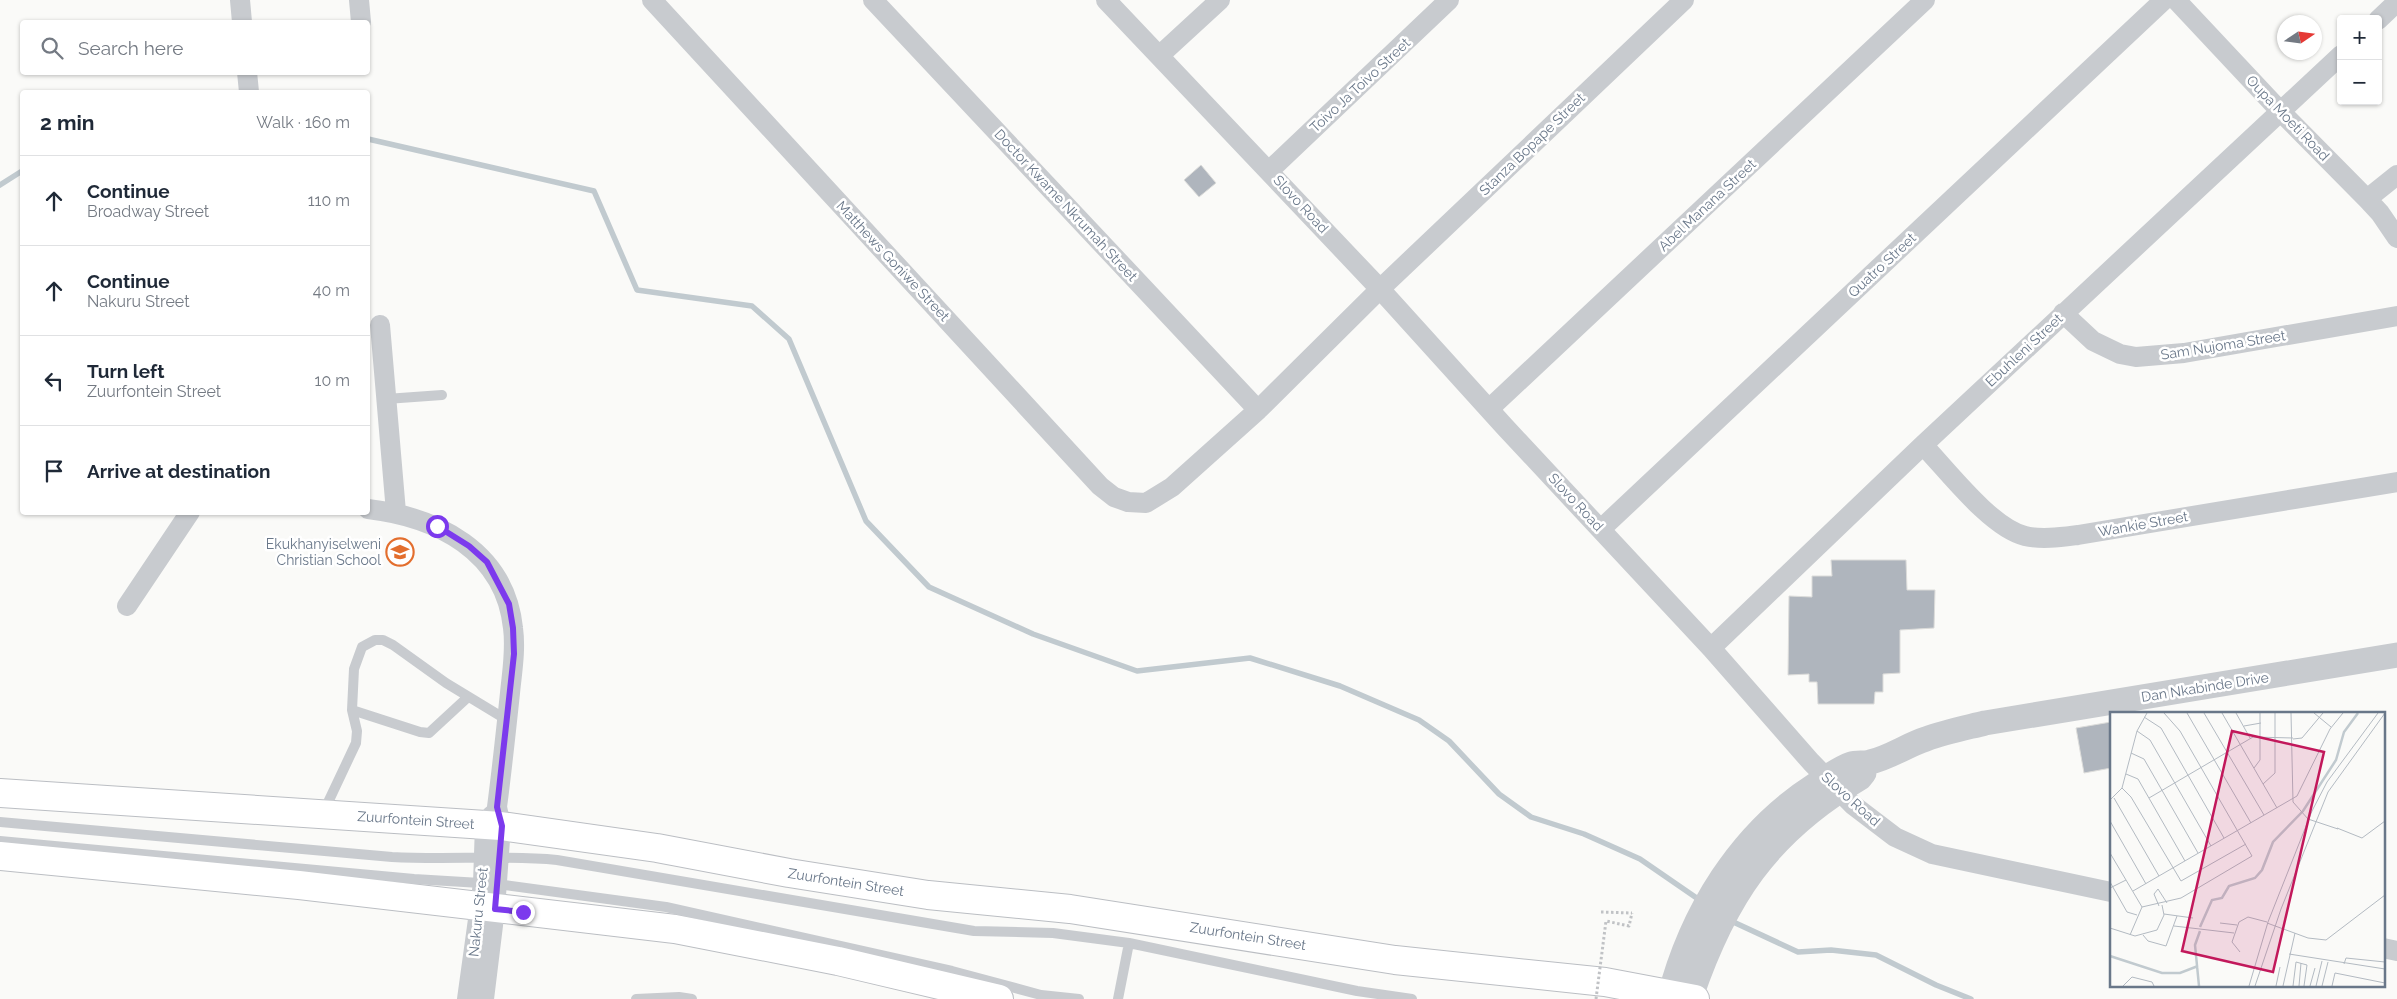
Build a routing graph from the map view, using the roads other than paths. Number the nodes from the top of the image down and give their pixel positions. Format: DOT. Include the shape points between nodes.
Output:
graph roads {
  1 [pos="240,0"];
  2 [pos="360,0"];
  3 [pos="652,0"];
  4 [pos="873,0"];
  5 [pos="1106,0"];
  6 [pos="1220,0"];
  7 [pos="1449,0"];
  8 [pos="1684,0"];
  9 [pos="1925,0"];
  10 [pos="2164,0"];
  11 [pos="2176,0"];
  12 [pos="2397,2"];
  13 [pos="2382,16"];
  14 [pos="242,20"];
  15 [pos="361,20"];
  16 [pos="1159,56"];
  17 [pos="2337,60"];
  18 [pos="247,75"];
  19 [pos="249,90"];
  20 [pos="2281,112"];
  21 [pos="1270,170"];
  22 [pos="2397,175"];
  23 [pos="2367,199"];
  24 [pos="2397,238"];
  25 [pos="1380,289"];
  26 [pos="2063,313"];
  27 [pos="2397,316"];
  28 [pos="380,325"];
  29 [pos="442,395"];
  30 [pos="386,398"];
  31 [pos="1489,409"];
  32 [pos="1258,410"];
  33 [pos="1923,445"];
  34 [pos="2397,482"];
  35 [pos="1146,503"];
  36 [pos="370,509"];
  37 [pos="396,512"];
  38 [pos="188,515"];
  39 [pos="1601,529"];
  40 [pos="127,606"];
  41 [pos="1711,648"];
  42 [pos="2397,655"];
  43 [pos="468,697"];
  44 [pos="352,710"];
  45 [pos="508,720"];
  46 [pos="1833,784"];
  47 [pos="0,793"];
  48 [pos="323,813"];
  49 [pos="495,819"];
  50 [pos="0,822"];
  51 [pos="0,841"];
  52 [pos="0,856"];
  53 [pos="492,856"];
  54 [pos="2110,892"];
  55 [pos="489,896"];
  56 [pos="1129,943"];
  57 [pos="2384,948"];
  58 [pos="2397,951"];
  59 [pos="1683,998"];
  60 [pos="468,999"];
  61 [pos="484,999"];
  62 [pos="636,999"];
  63 [pos="692,999"];
  64 [pos="998,999"];
  65 [pos="1079,999"];
  66 [pos="1118,999"];
  67 [pos="1412,999"];
  1 -- 14 [label="street"];
  2 -- 15 [label="street"];
  3 -- 35 [label="street, Matthews Goniwe Street" via="1100,486 1114,497"];
  4 -- 32 [label="street, Doctor Kwame Nkrumah Street"];
  5 -- 16 [label="street, Slovo Road"];
  6 -- 16 [label="street"];
  7 -- 21 [label="street, Toivo Ja Toivo Street"];
  8 -- 25 [label="street, Stanza Bopape Street"];
  9 -- 31 [label="street, Abel Manana Street"];
  10 -- 39 [label="street, Quatro Street"];
  11 -- 20 [label="street, Oupa Moeti Road"];
  12 -- 13 [label="street"];
  16 -- 21 [label="street, Slovo Road"];
  17 -- 20 [label="street, Ebuhleni Street"];
  18 -- 19 [label="street"];
  20 -- 23 [label="street, Oupa Moeti Road"];
  20 -- 26 [label="street, Ebuhleni Street"];
  21 -- 25 [label="street, Slovo Road"];
  22 -- 23 [label="street"];
  23 -- 24 [label="street, Oupa Moeti Road"];
  25 -- 31 [label="street, Slovo Road"];
  25 -- 32 [label="street, Stanza Bopape Street"];
  26 -- 27 [label="street, Sam Nujoma Street" via="2092,341 2136,358 2184,353"];
  26 -- 33 [label="street, Ebuhleni Street"];
  28 -- 30 [label="street"];
  29 -- 30 [label="lane"];
  30 -- 37 [label="street"];
  31 -- 39 [label="street, Slovo Road"];
  32 -- 35 [label="street, Stanza Bopape Street" via="1172,487"];
  33 -- 34 [label="street, Wankie Street" via="1997,522 2025,536 2040,538 2078,535"];
  33 -- 41 [label="street, Ebuhleni Street"];
  36 -- 37 [label="street, Nakuru Street"];
  37 -- 45 [label="street, Nakuru Street" via="437,526 469,546 487,562 498,581 509,604 513,628"];
  38 -- 40 [label="street"];
  39 -- 41 [label="street, Slovo Road"];
  41 -- 46 [label="street, Slovo Road"];
  42 -- 46 [label="street, Dan Nkabinde Drive" via="1985,723 1926,739 1871,762 1860,778"];
  43 -- 44 [label="lane" via="429,732"];
  43 -- 44 [label="lane" via="393,645 375,640 362,648 356,663"];
  43 -- 45 [label="lane"];
  44 -- 48 [label="lane" via="356,743"];
  45 -- 49 [label="street, Nakuru Street"];
  46 -- 54 [label="street, Slovo Road" via="1875,823 1932,854"];
  46 -- 59 [label="street, Dan Nkabinde Drive" via="1787,831 1740,870 1724,916 1697,948"];
  47 -- 48 [label="main road, Zuurfontein Street"];
  48 -- 49 [label="main road, Zuurfontein Street"];
  49 -- 53 [label="street, Nakuru Street"];
  49 -- 59 [label="main road, Zuurfontein Street" via="928,895 1070,909 1395,960 1605,982"];
  50 -- 53 [label="lane" via="392,857"];
  51 -- 55 [label="lane" via="414,879"];
  52 -- 55 [label="main road" via="299,885"];
  53 -- 55 [label="street, Nakuru Street"];
  53 -- 56 [label="lane" via="597,866 974,931 1053,933"];
  55 -- 60 [label="street, Nakuru Street"];
  55 -- 61 [label="street, Nakuru Street"];
  55 -- 64 [label="main road" via="742,941"];
  55 -- 65 [label="lane" via="666,906 952,971 1041,995"];
  56 -- 66 [label="lane"];
  56 -- 67 [label="lane" via="1356,991"];
  57 -- 58 [label="street"];
  62 -- 63 [label="lane"];
}
